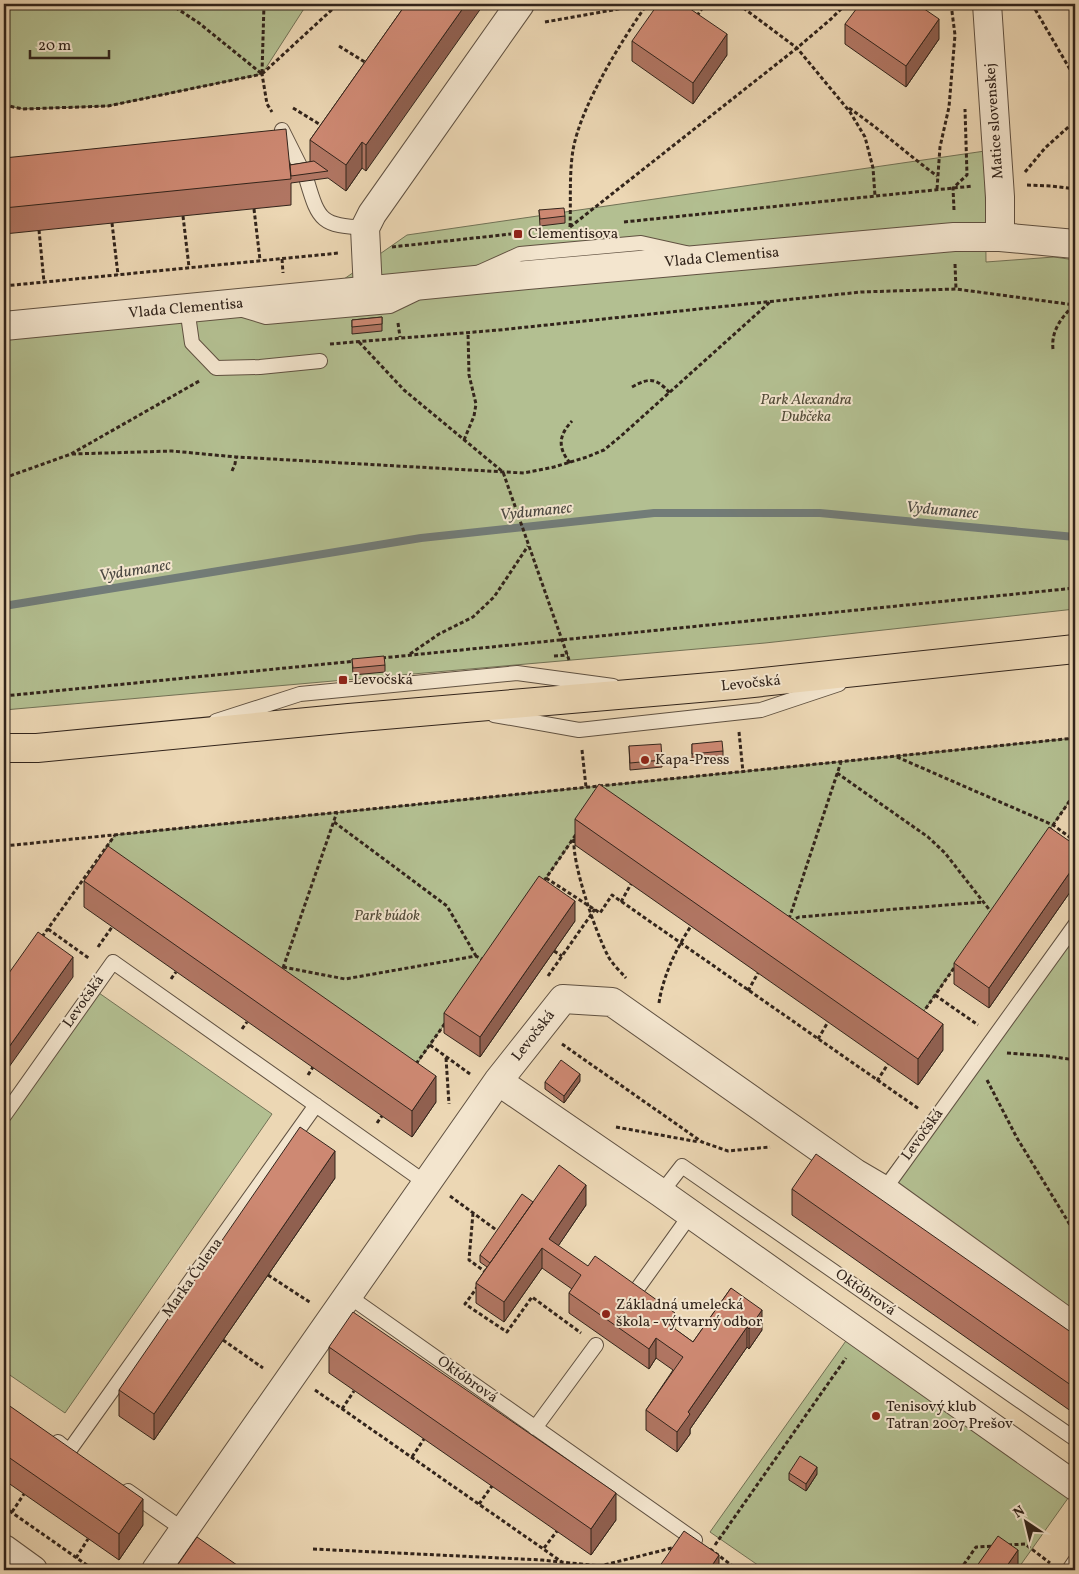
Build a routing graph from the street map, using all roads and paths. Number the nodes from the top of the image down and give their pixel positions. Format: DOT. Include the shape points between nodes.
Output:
graph roads {
  1 [pos="170,4"];
  2 [pos="264,4"];
  3 [pos="338,4"];
  4 [pos="399,4"];
  5 [pos="520,4"];
  6 [pos="647,4"];
  7 [pos="705,4"];
  8 [pos="738,4"];
  9 [pos="846,4"];
  10 [pos="951,4"];
  11 [pos="987,4"];
  12 [pos="1032,4"];
  13 [pos="410,12"];
  14 [pos="694,20"];
  15 [pos="545,22"];
  16 [pos="339,46"];
  17 [pos="797,48"];
  18 [pos="370,65"];
  19 [pos="262,74"];
  20 [pos="1075,78"];
  21 [pos="4,106"];
  22 [pos="845,106"];
  23 [pos="964,106"];
  24 [pos="293,108"];
  25 [pos="1075,121"];
  26 [pos="325,127"];
  27 [pos="282,130"];
  28 [pos="1025,173"];
  29 [pos="938,176"];
  30 [pos="874,196"];
  31 [pos="254,209"];
  32 [pos="183,216"];
  33 [pos="620,222"];
  34 [pos="112,223"];
  35 [pos="580,226"];
  36 [pos="570,227"];
  37 [pos="562,228"];
  38 [pos="39,230"];
  39 [pos="518,234"];
  40 [pos="954,237"];
  41 [pos="1000,237"];
  42 [pos="366,239"];
  43 [pos="1075,244"];
  44 [pos="260,260"];
  45 [pos="190,267"];
  46 [pos="118,275"];
  47 [pos="44,282"];
  48 [pos="447,283"];
  49 [pos="4,286"];
  50 [pos="956,289"];
  51 [pos="368,291"];
  52 [pos="771,301"];
  53 [pos="226,305"];
  54 [pos="1075,305"];
  55 [pos="187,308"];
  56 [pos="4,326"];
  57 [pos="468,332"];
  58 [pos="358,341"];
  59 [pos="320,345"];
  60 [pos="1053,349"];
  61 [pos="320,361"];
  62 [pos="216,368"];
  63 [pos="632,387"];
  64 [pos="670,393"];
  65 [pos="572,422"];
  66 [pos="464,440"];
  67 [pos="71,454"];
  68 [pos="236,457"];
  69 [pos="570,463"];
  70 [pos="232,471"];
  71 [pos="503,472"];
  72 [pos="4,478"];
  73 [pos="1075,588"];
  74 [pos="1075,649"];
  75 [pos="409,655"];
  76 [pos="380,658"];
  77 [pos="361,660"];
  78 [pos="876,671"];
  79 [pos="658,692"];
  80 [pos="4,696"];
  81 [pos="459,708"];
  82 [pos="170,736"];
  83 [pos="1075,738"];
  84 [pos="4,748"];
  85 [pos="37,748"];
  86 [pos="4,755"];
  87 [pos="895,756"];
  88 [pos="841,762"];
  89 [pos="837,773"];
  90 [pos="611,785"];
  91 [pos="607,790"];
  92 [pos="1075,793"];
  93 [pos="337,812"];
  94 [pos="334,822"];
  95 [pos="1053,826"];
  96 [pos="579,830"];
  97 [pos="1048,833"];
  98 [pos="115,835"];
  99 [pos="574,837"];
  100 [pos="1075,841"];
  101 [pos="4,846"];
  102 [pos="104,850"];
  103 [pos="111,855"];
  104 [pos="546,878"];
  105 [pos="631,884"];
  106 [pos="541,885"];
  107 [pos="621,902"];
  108 [pos="983,902"];
  109 [pos="589,905"];
  110 [pos="997,906"];
  111 [pos="992,913"];
  112 [pos="987,920"];
  113 [pos="788,923"];
  114 [pos="1075,925"];
  115 [pos="691,926"];
  116 [pos="792,926"];
  117 [pos="112,927"];
  118 [pos="48,929"];
  119 [pos="38,943"];
  120 [pos="680,943"];
  121 [pos="96,950"];
  122 [pos="554,951"];
  123 [pos="476,956"];
  124 [pos="562,956"];
  125 [pos="487,962"];
  126 [pos="957,964"];
  127 [pos="283,967"];
  128 [pos="107,970"];
  129 [pos="758,973"];
  130 [pos="281,974"];
  131 [pos="633,985"];
  132 [pos="748,990"];
  133 [pos="935,995"];
  134 [pos="921,1015"];
  135 [pos="446,1022"];
  136 [pos="828,1022"];
  137 [pos="655,1033"];
  138 [pos="994,1036"];
  139 [pos="818,1039"];
  140 [pos="558,1041"];
  141 [pos="430,1046"];
  142 [pos="984,1050"];
  143 [pos="446,1057"];
  144 [pos="1075,1060"];
  145 [pos="975,1062"];
  146 [pos="888,1064"];
  147 [pos="414,1068"];
  148 [pos="877,1081"];
  149 [pos="495,1086"];
  150 [pos="316,1105"];
  151 [pos="449,1107"];
  152 [pos="4,1116"];
  153 [pos="934,1120"];
  154 [pos="615,1127"];
  155 [pos="702,1142"];
  156 [pos="813,1143"];
  157 [pos="426,1183"];
  158 [pos="884,1190"];
  159 [pos="661,1193"];
  160 [pos="450,1196"];
  161 [pos="473,1213"];
  162 [pos="692,1214"];
  163 [pos="500,1233"];
  164 [pos="1075,1233"];
  165 [pos="268,1275"];
  166 [pos="635,1292"];
  167 [pos="348,1295"];
  168 [pos="317,1308"];
  169 [pos="1075,1328"];
  170 [pos="862,1335"];
  171 [pos="223,1340"];
  172 [pos="596,1345"];
  173 [pos="271,1374"];
  174 [pos="313,1389"];
  175 [pos="354,1391"];
  176 [pos="342,1409"];
  177 [pos="535,1428"];
  178 [pos="50,1437"];
  179 [pos="424,1439"];
  180 [pos="1075,1439"];
  181 [pos="412,1458"];
  182 [pos="115,1482"];
  183 [pos="492,1486"];
  184 [pos="1075,1486"];
  185 [pos="24,1494"];
  186 [pos="479,1504"];
  187 [pos="4,1507"];
  188 [pos="12,1512"];
  189 [pos="184,1530"];
  190 [pos="557,1531"];
  191 [pos="689,1537"];
  192 [pos="88,1539"];
  193 [pos="996,1546"];
  194 [pos="1006,1546"];
  195 [pos="674,1547"];
  196 [pos="544,1548"];
  197 [pos="4,1549"];
  198 [pos="313,1549"];
  199 [pos="712,1550"];
  200 [pos="76,1558"];
  201 [pos="1075,1561"];
  202 [pos="563,1562"];
  203 [pos="1054,1565"];
  204 [pos="33,1570"];
  205 [pos="94,1570"];
  206 [pos="156,1570"];
  207 [pos="738,1570"];
  208 [pos="960,1570"];
  209 [pos="1069,1570"];
  1 -- 19 [label="path"];
  2 -- 19 [label="path"];
  3 -- 19 [label="path"];
  4 -- 13 [label="path"];
  5 -- 42 [label="street" via="372,214"];
  6 -- 15 [label="path"];
  6 -- 36 [label="path" via="601,80 579,125 573,150"];
  7 -- 14 [label="path"];
  8 -- 17 [label="path"];
  9 -- 17 [label="path"];
  10 -- 29 [label="path" via="955,35 953,62"];
  11 -- 41 [label="street, Matice slovenskej"];
  12 -- 20 [label="path"];
  16 -- 18 [label="path"];
  17 -- 22 [label="path"];
  17 -- 36 [label="path"];
  19 -- 21 [label="path" via="108,106 23,109"];
  19 -- 27 [label="path" via="267,104"];
  22 -- 29 [label="path"];
  22 -- 30 [label="path" via="865,137"];
  23 -- 40 [label="path" via="967,174 954,188"];
  24 -- 26 [label="path"];
  25 -- 28 [label="path" via="1045,148"];
  27 -- 42 [label="lane" via="321,216 328,223 344,226"];
  29 -- 30 [label="path" via="936,189"];
  30 -- 33 [label="path"];
  31 -- 44 [label="path"];
  32 -- 45 [label="path"];
  34 -- 46 [label="path"];
  35 -- 36 [label="path"];
  36 -- 37 [label="path"];
  38 -- 47 [label="path"];
  39 -- 42 [label="path"];
  40 -- 41 [label="street, Vlada Clementisa"];
  40 -- 48 [label="street, Vlada Clementisa"];
  40 -- 50 [label="path"];
  41 -- 43 [label="street, Vlada Clementisa"];
  42 -- 44 [label="path"];
  42 -- 51 [label="street"];
  44 -- 45 [label="path"];
  45 -- 46 [label="path"];
  46 -- 47 [label="path"];
  47 -- 49 [label="path"];
  48 -- 51 [label="street, Vlada Clementisa"];
  48 -- 53 [label="lane" via="390,306 266,317"];
  50 -- 52 [label="path" via="861,292"];
  50 -- 54 [label="path"];
  51 -- 53 [label="street, Vlada Clementisa"];
  52 -- 57 [label="path"];
  52 -- 64 [label="path"];
  53 -- 55 [label="street, Vlada Clementisa"];
  54 -- 60 [label="path" via="1056,327"];
  55 -- 56 [label="street, Vlada Clementisa"];
  55 -- 62 [label="lane" via="192,343"];
  57 -- 58 [label="path"];
  57 -- 66 [label="path" via="469,375 476,404"];
  58 -- 59 [label="path"];
  58 -- 66 [label="path" via="404,390"];
  61 -- 62 [label="lane"];
  62 -- 67 [label="path" via="202,380"];
  63 -- 64 [label="path" via="654,380"];
  64 -- 69 [label="path" via="604,450"];
  65 -- 69 [label="path" via="563,433 561,442"];
  66 -- 71 [label="path"];
  67 -- 68 [label="path" via="172,451"];
  67 -- 72 [label="path"];
  68 -- 70 [label="path"];
  68 -- 71 [label="path"];
  69 -- 71 [label="path" via="531,472"];
  71 -- 75 [label="path" via="528,546 494,597 473,617 439,634"];
  73 -- 75 [label="path"];
  74 -- 78 [label="main road, Levočská"];
  75 -- 76 [label="path"];
  77 -- 80 [label="path"];
  78 -- 79 [label="main road, Levočská"];
  78 -- 81 [label="lane" via="761,710 580,730"];
  79 -- 81 [label="main road, Levočská"];
  79 -- 82 [label="lane" via="517,673 300,694"];
  81 -- 82 [label="main road, Levočská"];
  82 -- 85 [label="main road, Levočská"];
  83 -- 87 [label="path"];
  84 -- 85 [label="main road, Levočská"];
  85 -- 86 [label="main road, Levočská"];
  87 -- 88 [label="path"];
  87 -- 95 [label="path"];
  88 -- 89 [label="path"];
  88 -- 90 [label="path"];
  89 -- 108 [label="path" via="928,837 945,853"];
  89 -- 113 [label="path"];
  90 -- 91 [label="path"];
  90 -- 93 [label="path"];
  92 -- 95 [label="path"];
  93 -- 94 [label="path"];
  93 -- 98 [label="path"];
  94 -- 123 [label="path" via="447,906"];
  94 -- 127 [label="path"];
  95 -- 97 [label="path"];
  95 -- 100 [label="path"];
  96 -- 99 [label="path"];
  98 -- 101 [label="path"];
  98 -- 102 [label="path"];
  99 -- 104 [label="path"];
  99 -- 109 [label="path" via="576,863"];
  102 -- 103 [label="path"];
  102 -- 118 [label="path"];
  104 -- 106 [label="path"];
  104 -- 109 [label="path"];
  105 -- 107 [label="path"];
  107 -- 109 [label="path" via="612,896 600,912"];
  107 -- 120 [label="path"];
  108 -- 111 [label="path"];
  108 -- 113 [label="path" via="799,917"];
  109 -- 131 [label="path" via="608,956"];
  110 -- 111 [label="path"];
  111 -- 112 [label="path"];
  113 -- 116 [label="path"];
  114 -- 138 [label="lane, Levočská"];
  115 -- 120 [label="path"];
  117 -- 121 [label="path"];
  118 -- 119 [label="path"];
  118 -- 128 [label="path"];
  120 -- 132 [label="path"];
  120 -- 137 [label="path" via="661,989"];
  122 -- 124 [label="path"];
  123 -- 125 [label="path"];
  123 -- 127 [label="path" via="345,979"];
  126 -- 133 [label="path"];
  127 -- 130 [label="path"];
  128 -- 150 [label="lane, Levočská" via="113,962"];
  128 -- 152 [label="lane, Levočská"];
  129 -- 132 [label="path"];
  132 -- 139 [label="path"];
  133 -- 134 [label="path"];
  133 -- 138 [label="path"];
  135 -- 141 [label="path"];
  136 -- 139 [label="path"];
  137 -- 149 [label="street, Levočská" via="612,1002 563,999"];
  137 -- 156 [label="street, Levočská"];
  138 -- 142 [label="lane, Levočská"];
  139 -- 148 [label="path"];
  140 -- 155 [label="path"];
  141 -- 143 [label="path"];
  141 -- 147 [label="path"];
  142 -- 144 [label="path"];
  142 -- 145 [label="lane, Levočská"];
  143 -- 149 [label="path"];
  143 -- 151 [label="path"];
  145 -- 153 [label="lane, Levočská"];
  145 -- 164 [label="path"];
  146 -- 148 [label="path"];
  148 -- 153 [label="path"];
  149 -- 157 [label="street, Levočská"];
  149 -- 159 [label="street"];
  150 -- 157 [label="lane, Levočská"];
  150 -- 178 [label="lane, Marka Čulena" via="73,1453"];
  153 -- 158 [label="lane, Levočská"];
  154 -- 155 [label="path"];
  155 -- 156 [label="path" via="728,1151"];
  156 -- 158 [label="street, Levočská"];
  157 -- 167 [label="street"];
  158 -- 169 [label="street"];
  159 -- 162 [label="street"];
  159 -- 180 [label="lane, Októbrová" via="682,1166"];
  160 -- 161 [label="path"];
  161 -- 163 [label="path"];
  161 -- 172 [label="path" via="469,1260 487,1272 465,1304 507,1332 532,1297"];
  162 -- 166 [label="lane"];
  162 -- 170 [label="street"];
  165 -- 168 [label="path"];
  167 -- 177 [label="lane, Októbrová"];
  167 -- 189 [label="street"];
  170 -- 184 [label="street"];
  170 -- 199 [label="path"];
  171 -- 173 [label="path"];
  172 -- 177 [label="lane"];
  174 -- 176 [label="path"];
  175 -- 176 [label="path"];
  176 -- 181 [label="path"];
  177 -- 191 [label="lane, Októbrová"];
  179 -- 181 [label="path"];
  181 -- 186 [label="path"];
  182 -- 189 [label="lane"];
  183 -- 186 [label="path"];
  185 -- 188 [label="path"];
  186 -- 196 [label="path"];
  187 -- 188 [label="path"];
  188 -- 200 [label="path"];
  189 -- 206 [label="street"];
  190 -- 196 [label="path"];
  191 -- 195 [label="lane"];
  191 -- 199 [label="path"];
  192 -- 200 [label="path"];
  193 -- 208 [label="path" via="976,1547"];
  194 -- 203 [label="path" via="1025,1544"];
  195 -- 202 [label="path" via="600,1566"];
  196 -- 202 [label="path"];
  197 -- 204 [label="street"];
  198 -- 202 [label="path"];
  199 -- 207 [label="path"];
  200 -- 205 [label="path"];
  201 -- 209 [label="lane"];
}
